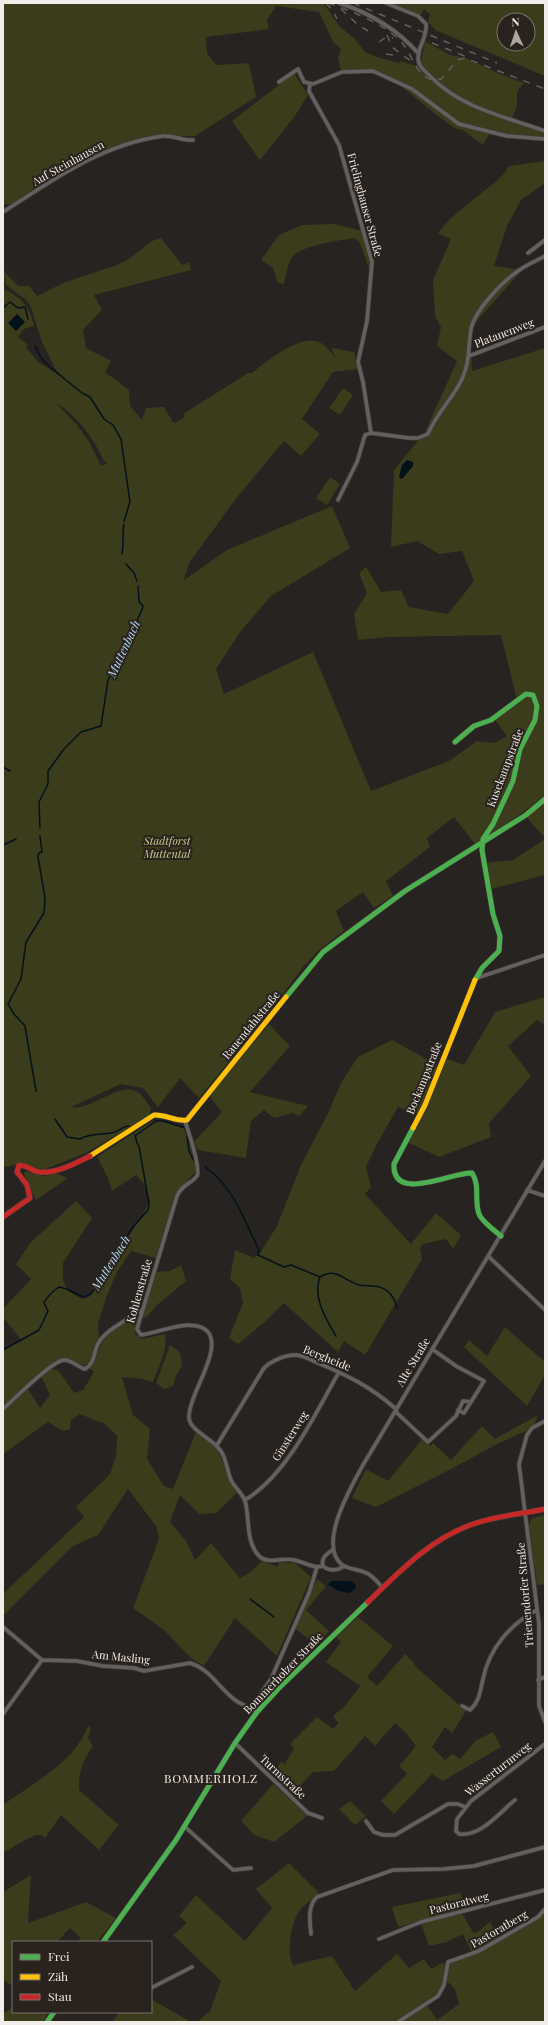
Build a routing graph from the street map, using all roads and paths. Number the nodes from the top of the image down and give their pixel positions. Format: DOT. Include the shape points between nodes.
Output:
graph roads {
  1 [pos="338,3"];
  2 [pos="386,3"];
  3 [pos="419,54"];
  4 [pos="278,82"];
  5 [pos="310,84"];
  6 [pos="545,130"];
  7 [pos="545,139"];
  8 [pos="193,140"];
  9 [pos="3,212"];
  10 [pos="545,240"];
  11 [pos="528,253"];
  12 [pos="545,256"];
  13 [pos="545,327"];
  14 [pos="469,356"];
  15 [pos="371,433"];
  16 [pos="338,500"];
  17 [pos="455,742"];
  18 [pos="545,799"];
  19 [pos="482,843"];
  20 [pos="545,955"];
  21 [pos="477,978"];
  22 [pos="185,1121"];
  23 [pos="545,1161"];
  24 [pos="527,1190"];
  25 [pos="545,1196"];
  26 [pos="3,1217"];
  27 [pos="501,1236"];
  28 [pos="488,1256"];
  29 [pos="143,1310"];
  30 [pos="545,1310"];
  31 [pos="432,1350"];
  32 [pos="339,1372"];
  33 [pos="471,1402"];
  34 [pos="3,1409"];
  35 [pos="396,1409"];
  36 [pos="458,1410"];
  37 [pos="545,1421"];
  38 [pos="217,1445"];
  39 [pos="245,1500"];
  40 [pos="545,1509"];
  41 [pos="525,1513"];
  42 [pos="333,1550"];
  43 [pos="323,1566"];
  44 [pos="344,1566"];
  45 [pos="317,1567"];
  46 [pos="382,1587"];
  47 [pos="537,1610"];
  48 [pos="3,1626"];
  49 [pos="42,1660"];
  50 [pos="545,1677"];
  51 [pos="538,1680"];
  52 [pos="252,1706"];
  53 [pos="462,1706"];
  54 [pos="257,1712"];
  55 [pos="3,1714"];
  56 [pos="545,1722"];
  57 [pos="235,1743"];
  58 [pos="545,1744"];
  59 [pos="515,1800"];
  60 [pos="465,1807"];
  61 [pos="322,1818"];
  62 [pos="366,1821"];
  63 [pos="184,1826"];
  64 [pos="545,1847"];
  65 [pos="251,1868"];
  66 [pos="545,1890"];
  67 [pos="545,1909"];
  68 [pos="311,1934"];
  69 [pos="379,1939"];
  70 [pos="104,1941"];
  71 [pos="192,1967"];
  72 [pos="152,1987"];
  73 [pos="53,2013"];
  74 [pos="48,2022"];
  75 [pos="398,2022"];
  1 -- 3 [label="street" via="381,22"];
  2 -- 3 [label="street" via="418,16 426,24"];
  3 -- 6 [label="street" via="419,63 426,72 454,96 479,108"];
  4 -- 5 [label="street" via="298,70 304,82"];
  5 -- 7 [label="street" via="342,72 373,71 405,84 459,124 507,136"];
  5 -- 15 [label="street, Frielinghauser Straße" via="309,91 339,145 372,262 367,321 358,362"];
  8 -- 9 [label="street, Auf Steinhausen" via="183,141 165,136 110,150 88,160"];
  10 -- 11 [label="street"];
  12 -- 14 [label="street" via="518,271 480,309 471,329"];
  13 -- 14 [label="street, Platanenweg"];
  14 -- 15 [label="street" via="461,382 438,414 428,434 409,438"];
  15 -- 16 [label="street" via="365,435 362,440 357,462"];
  17 -- 19 [label="street, Kusekampstraße" via="474,726 491,720 526,694 533,695 537,706 535,720 520,749 513,781"];
  18 -- 19 [label="street, Rauendahlstraße" via="526,815"];
  19 -- 21 [label="street, Bockampstraße" via="493,914 501,945"];
  19 -- 22 [label="street, Rauendahlstraße" via="405,891 323,952"];
  20 -- 21 [label="street"];
  21 -- 27 [label="street, Bockampstraße" via="443,1055 425,1105 394,1164 394,1172 399,1179 417,1185 464,1172 472,1173 476,1180 477,1204 481,1216"];
  22 -- 26 [label="street" via="161,1115 154,1116 97,1153 48,1172 35,1172 19,1165 17,1172 28,1185 30,1197"];
  22 -- 29 [label="street, Kohlenstraße" via="198,1164 198,1173 178,1193"];
  23 -- 24 [label="street, Alte Straße"];
  24 -- 25 [label="street"];
  24 -- 27 [label="street, Alte Straße"];
  27 -- 28 [label="street, Alte Straße"];
  28 -- 30 [label="street"];
  28 -- 31 [label="street, Alte Straße"];
  29 -- 34 [label="street" via="99,1341 92,1362 86,1368 69,1361 61,1361"];
  29 -- 38 [label="street, Kohlenstraße" via="137,1329 141,1335 193,1325 204,1329 211,1337 212,1348 192,1400 189,1420 193,1427"];
  31 -- 33 [label="street" via="484,1381"];
  31 -- 35 [label="street, Alte Straße"];
  32 -- 35 [label="street, Bergheide" via="372,1390"];
  32 -- 38 [label="street, Bergheide" via="298,1355 268,1364"];
  32 -- 39 [label="street, Ginsterweg" via="286,1460 268,1481"];
  33 -- 36 [label="street" via="463,1401"];
  33 -- 36 [label="street" via="464,1413"];
  35 -- 36 [label="street, Bergheide" via="397,1413 428,1442 456,1416"];
  35 -- 42 [label="street, Alte Straße" via="352,1485 333,1532"];
  37 -- 41 [label="street, Trienendorfer Straße" via="527,1434 520,1456 519,1472"];
  38 -- 39 [label="street, Kohlenstraße" via="223,1454 232,1482"];
  39 -- 45 [label="street, Kohlenstraße" via="251,1539 261,1558 294,1560"];
  40 -- 41 [label="street, Bommerholzer Straße"];
  41 -- 46 [label="street, Bommerholzer Straße" via="473,1524 443,1538 417,1555"];
  41 -- 47 [label="street, Trienendorfer Straße"];
  42 -- 43 [label="street" via="325,1555 322,1560"];
  42 -- 44 [label="street"];
  43 -- 44 [label="street" via="330,1570"];
  43 -- 45 [label="street"];
  44 -- 46 [label="street" via="368,1574"];
  45 -- 52 [label="street" via="309,1593 271,1679"];
  46 -- 54 [label="street, Bommerholzer Straße"];
  47 -- 51 [label="street, Trienendorfer Straße"];
  47 -- 53 [label="street" via="516,1623 502,1638 487,1664 480,1696 470,1710"];
  48 -- 49 [label="street"];
  49 -- 54 [label="street, Am Masling" via="77,1661 144,1671 190,1663 202,1668 235,1700"];
  49 -- 55 [label="street"];
  50 -- 51 [label="street"];
  51 -- 56 [label="street, Trienendorfer Straße" via="539,1706"];
  54 -- 57 [label="street, Bommerholzer Straße"];
  57 -- 61 [label="street, Turmstraße" via="308,1813"];
  57 -- 63 [label="street, Bommerholzer Straße"];
  58 -- 60 [label="street, Wasserturmweg"];
  59 -- 60 [label="street, Wasserturmweg" via="486,1825 462,1834 456,1831 456,1823"];
  60 -- 62 [label="street" via="448,1804 391,1836 374,1832"];
  63 -- 65 [label="street" via="233,1870"];
  63 -- 70 [label="street, Bommerholzer Straße"];
  64 -- 68 [label="street" via="474,1866 393,1870 317,1897 312,1904 310,1915"];
  66 -- 69 [label="street, Pastoratweg" via="421,1922"];
  67 -- 75 [label="street, Pastoratberg" via="538,1917 480,1951 448,1962 444,1984 438,1996"];
  71 -- 72 [label="street"];
  73 -- 74 [label="street"];
}
